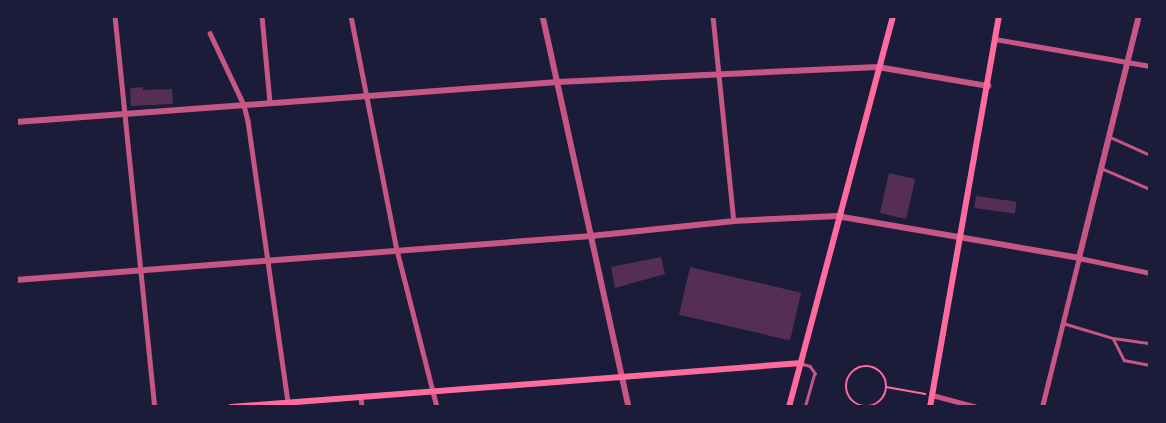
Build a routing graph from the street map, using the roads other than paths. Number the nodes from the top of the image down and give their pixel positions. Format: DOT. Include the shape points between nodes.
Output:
graph roads {
  1 [pos="115,16"];
  2 [pos="262,16"];
  3 [pos="352,16"];
  4 [pos="543,16"];
  5 [pos="713,16"];
  6 [pos="893,16"];
  7 [pos="999,16"];
  8 [pos="1140,16"];
  9 [pos="210,33"];
  10 [pos="995,39"];
  11 [pos="1128,60"];
  12 [pos="1150,66"];
  13 [pos="878,67"];
  14 [pos="720,76"];
  15 [pos="558,82"];
  16 [pos="988,86"];
  17 [pos="368,96"];
  18 [pos="270,102"];
  19 [pos="244,105"];
  20 [pos="124,112"];
  21 [pos="16,122"];
  22 [pos="1110,137"];
  23 [pos="1150,155"];
  24 [pos="1103,169"];
  25 [pos="1150,189"];
  26 [pos="837,216"];
  27 [pos="734,222"];
  28 [pos="591,236"];
  29 [pos="960,237"];
  30 [pos="397,250"];
  31 [pos="1079,258"];
  32 [pos="267,260"];
  33 [pos="143,270"];
  34 [pos="1150,273"];
  35 [pos="16,280"];
  36 [pos="1063,323"];
  37 [pos="1113,338"];
  38 [pos="1150,343"];
  39 [pos="801,363"];
  40 [pos="1150,365"];
  41 [pos="623,376"];
  42 [pos="433,390"];
  43 [pos="360,395"];
  44 [pos="932,395"];
  45 [pos="288,403"];
  46 [pos="264,406"];
  47 [pos="155,407"];
  48 [pos="231,407"];
  49 [pos="362,407"];
  50 [pos="437,407"];
  51 [pos="629,407"];
  52 [pos="789,407"];
  53 [pos="805,407"];
  54 [pos="930,407"];
  55 [pos="977,407"];
  56 [pos="1042,407"];
  1 -- 20 [label="street"];
  2 -- 18 [label="street"];
  3 -- 17 [label="street"];
  4 -- 15 [label="street"];
  5 -- 14 [label="street"];
  6 -- 13 [label="main road"];
  7 -- 10 [label="main road"];
  8 -- 11 [label="street"];
  9 -- 19 [label="street"];
  10 -- 11 [label="street"];
  10 -- 16 [label="main road"];
  11 -- 12 [label="street"];
  11 -- 22 [label="street"];
  13 -- 14 [label="street"];
  13 -- 16 [label="street"];
  13 -- 26 [label="main road"];
  14 -- 15 [label="street"];
  14 -- 27 [label="street"];
  15 -- 17 [label="street"];
  15 -- 28 [label="street"];
  16 -- 29 [label="main road"];
  17 -- 18 [label="street"];
  17 -- 30 [label="street"];
  18 -- 19 [label="street"];
  19 -- 20 [label="street"];
  19 -- 32 [label="street"];
  20 -- 21 [label="street"];
  20 -- 33 [label="street"];
  22 -- 23 [label="lane"];
  22 -- 24 [label="street"];
  24 -- 25 [label="lane"];
  24 -- 31 [label="street"];
  26 -- 27 [label="street"];
  26 -- 29 [label="street"];
  26 -- 39 [label="main road"];
  27 -- 28 [label="street"];
  28 -- 30 [label="street"];
  28 -- 41 [label="street"];
  29 -- 31 [label="street"];
  29 -- 44 [label="main road"];
  30 -- 32 [label="street"];
  30 -- 42 [label="street"];
  31 -- 34 [label="street"];
  31 -- 36 [label="street"];
  32 -- 33 [label="street"];
  32 -- 45 [label="street"];
  33 -- 35 [label="street"];
  33 -- 47 [label="street"];
  36 -- 37 [label="lane"];
  36 -- 56 [label="street"];
  37 -- 38 [label="lane"];
  37 -- 40 [label="lane" via="1124,360"];
  39 -- 41 [label="main road"];
  39 -- 52 [label="main road"];
  39 -- 53 [label="lane" via="810,366 814,372"];
  41 -- 42 [label="main road"];
  41 -- 51 [label="street"];
  42 -- 43 [label="main road"];
  42 -- 50 [label="street"];
  43 -- 45 [label="main road"];
  43 -- 49 [label="street"];
  44 -- 54 [label="main road"];
  44 -- 55 [label="street"];
  45 -- 46 [label="main road"];
  46 -- 48 [label="main road"];
}
